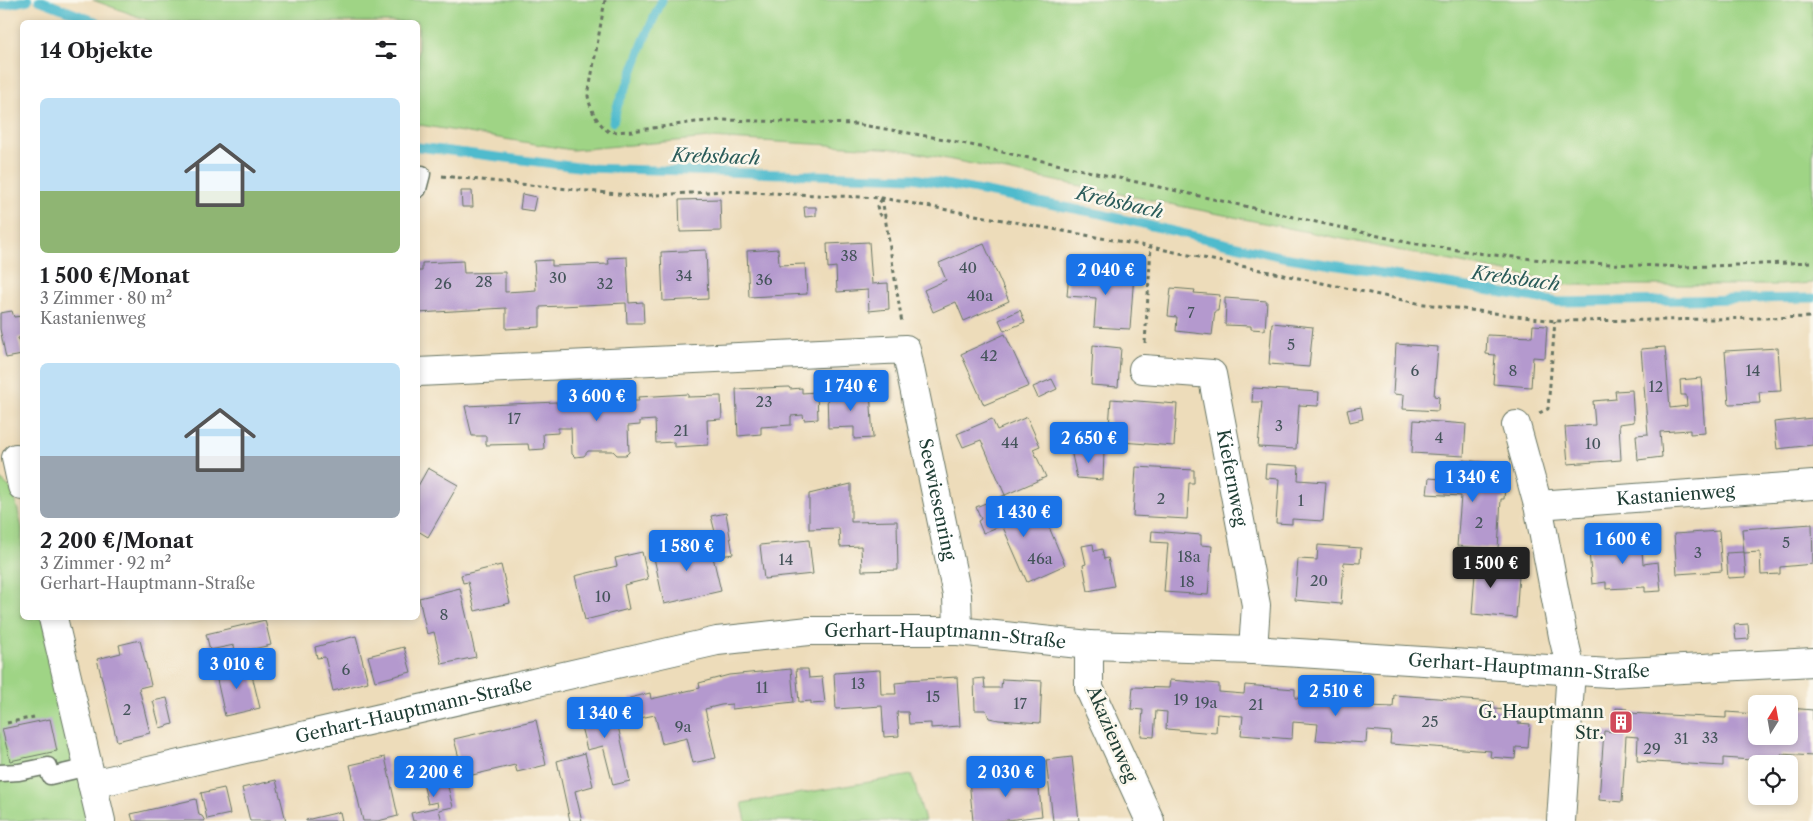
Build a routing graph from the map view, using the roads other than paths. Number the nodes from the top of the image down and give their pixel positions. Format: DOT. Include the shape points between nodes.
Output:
graph roads {
  1 [pos="1143,368"];
  2 [pos="420,372"];
  3 [pos="1516,425"];
  4 [pos="13,459"];
  5 [pos="20,480"];
  6 [pos="1813,485"];
  7 [pos="1538,505"];
  8 [pos="53,620"];
  9 [pos="958,630"];
  10 [pos="1089,645"];
  11 [pos="1253,650"];
  12 [pos="1813,662"];
  13 [pos="1571,670"];
  14 [pos="0,773"];
  15 [pos="90,776"];
  16 [pos="101,821"];
  17 [pos="1149,821"];
  18 [pos="1561,821"];
  1 -- 11 [label="street, Kiefernweg" via="1212,374 1256,605"];
  2 -- 9 [label="street, Seewiesenring" via="906,349 957,595"];
  3 -- 7 [label="street"];
  4 -- 5 [label="street"];
  6 -- 7 [label="street, Kastanienweg"];
  7 -- 13 [label="street"];
  8 -- 15 [label="street"];
  9 -- 10 [label="street, Gerhart-Hauptmann-Straße"];
  9 -- 15 [label="street, Gerhart-Hauptmann-Straße" via="808,631 716,641"];
  10 -- 11 [label="street, Gerhart-Hauptmann-Straße"];
  10 -- 17 [label="street, Akazienweg" via="1089,688"];
  11 -- 13 [label="street, Gerhart-Hauptmann-Straße"];
  12 -- 13 [label="street, Gerhart-Hauptmann-Straße" via="1608,673"];
  13 -- 18 [label="street"];
  14 -- 15 [label="lane" via="48,766 50,776"];
  15 -- 16 [label="street"];
}
